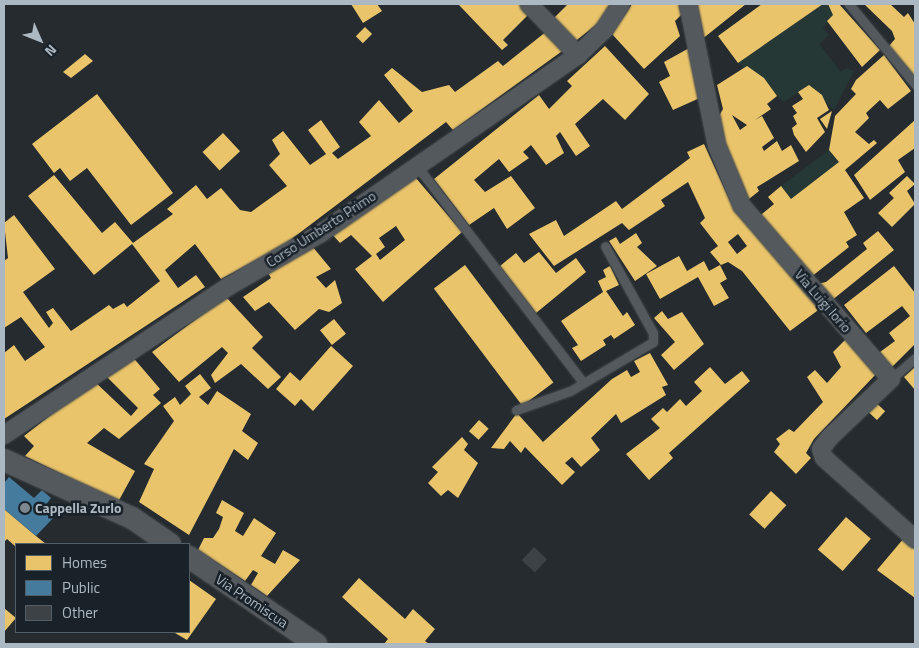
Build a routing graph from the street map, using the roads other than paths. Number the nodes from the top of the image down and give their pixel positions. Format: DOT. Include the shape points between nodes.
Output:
graph roads {
  1 [pos="529,4"];
  2 [pos="621,4"];
  3 [pos="688,4"];
  4 [pos="849,4"];
  5 [pos="578,55"];
  6 [pos="915,84"];
  7 [pos="416,166"];
  8 [pos="605,246"];
  9 [pos="915,358"];
  10 [pos="891,379"];
  11 [pos="583,382"];
  12 [pos="516,410"];
  13 [pos="4,435"];
  14 [pos="4,460"];
  15 [pos="915,539"];
  16 [pos="169,543"];
  17 [pos="190,558"];
  18 [pos="316,644"];
  1 -- 5 [label="street"];
  2 -- 5 [label="street, Corso Umberto Primo" via="604,30"];
  3 -- 10 [label="street, Via Luigi Iorio" via="717,146 742,206"];
  4 -- 6 [label="lane"];
  5 -- 7 [label="street, Corso Umberto Primo"];
  7 -- 11 [label="lane"];
  7 -- 13 [label="street, Corso Umberto Primo"];
  8 -- 11 [label="lane" via="653,333 653,342"];
  9 -- 10 [label="lane"];
  10 -- 15 [label="street" via="821,450 829,466"];
  11 -- 12 [label="lane"];
  14 -- 16 [label="street" via="132,518"];
  17 -- 18 [label="street, Via Promiscua"];
}
